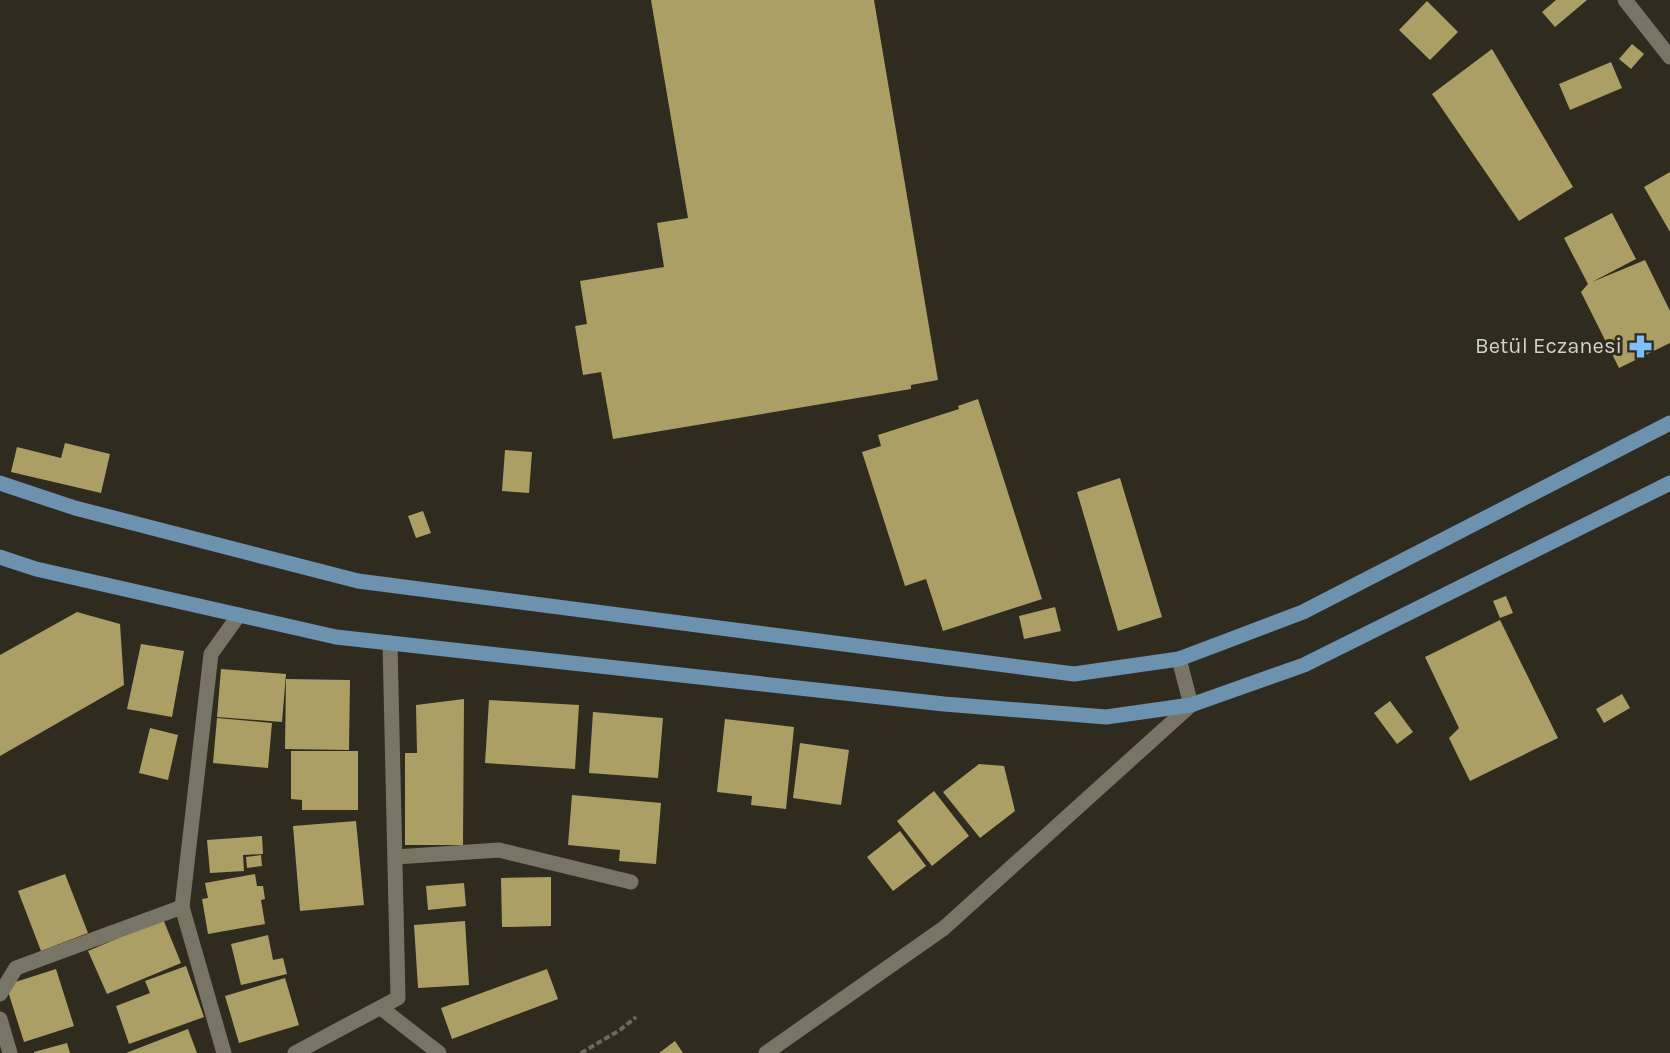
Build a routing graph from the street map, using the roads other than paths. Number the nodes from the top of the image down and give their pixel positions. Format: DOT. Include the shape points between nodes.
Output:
graph roads {
  1 [pos="1625,0"];
  2 [pos="1670,57"];
  3 [pos="1670,423"];
  4 [pos="0,483"];
  5 [pos="1670,483"];
  6 [pos="0,557"];
  7 [pos="239,615"];
  8 [pos="390,644"];
  9 [pos="1179,659"];
  10 [pos="1191,705"];
  11 [pos="396,856"];
  12 [pos="631,882"];
  13 [pos="182,907"];
  14 [pos="0,994"];
  15 [pos="381,1008"];
  16 [pos="0,1019"];
  17 [pos="10,1053"];
  18 [pos="224,1053"];
  19 [pos="295,1053"];
  20 [pos="439,1053"];
  21 [pos="766,1053"];
  1 -- 2 [label="street"];
  3 -- 9 [label="main road" via="1303,612"];
  4 -- 9 [label="main road" via="75,508 358,581 1074,674"];
  5 -- 10 [label="main road" via="1304,665"];
  6 -- 7 [label="main road" via="36,569"];
  7 -- 8 [label="main road" via="336,637"];
  7 -- 13 [label="street" via="211,654"];
  8 -- 10 [label="main road" via="944,704 1106,717"];
  8 -- 11 [label="street"];
  9 -- 10 [label="street"];
  10 -- 21 [label="street" via="944,928"];
  11 -- 12 [label="street" via="499,850"];
  11 -- 15 [label="street" via="399,998"];
  13 -- 14 [label="street" via="16,968"];
  13 -- 18 [label="street"];
  15 -- 19 [label="street"];
  15 -- 20 [label="street"];
  16 -- 17 [label="street"];
}
